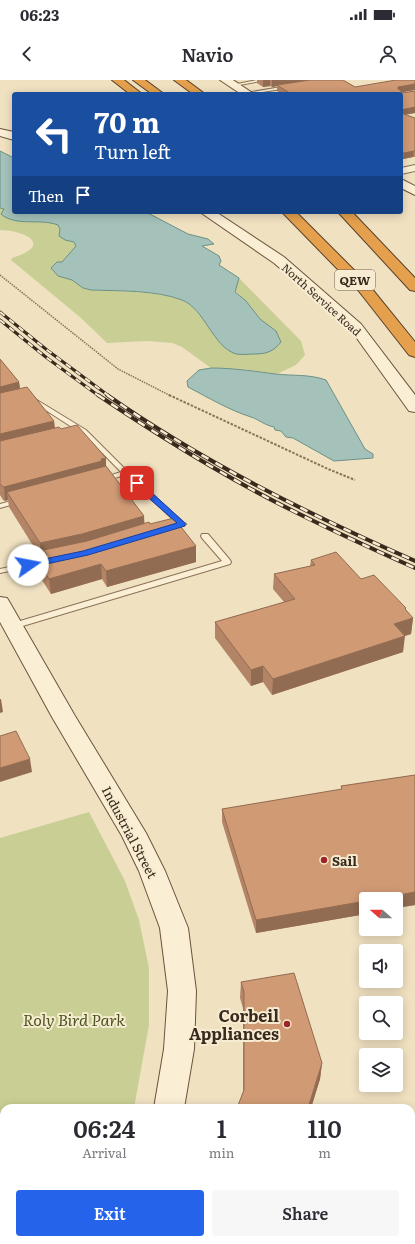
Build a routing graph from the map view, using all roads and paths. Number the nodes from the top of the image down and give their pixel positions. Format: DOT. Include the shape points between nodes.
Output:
graph roads {
  1 [pos="117,80"];
  2 [pos="138,80"];
  3 [pos="179,80"];
  4 [pos="197,80"];
  5 [pos="264,80"];
  6 [pos="230,83"];
  7 [pos="294,86"];
  8 [pos="249,90"];
  9 [pos="134,92"];
  10 [pos="156,92"];
  11 [pos="197,92"];
  12 [pos="202,92"];
  13 [pos="0,132"];
  14 [pos="12,135"];
  15 [pos="415,168"];
  16 [pos="403,171"];
  17 [pos="403,184"];
  18 [pos="415,191"];
  19 [pos="211,214"];
  20 [pos="291,214"];
  21 [pos="347,214"];
  22 [pos="0,275"];
  23 [pos="415,286"];
  24 [pos="415,352"];
  25 [pos="23,399"];
  26 [pos="415,407"];
  27 [pos="84,431"];
  28 [pos="61,437"];
  29 [pos="126,473"];
  30 [pos="354,480"];
  31 [pos="96,481"];
  32 [pos="30,498"];
  33 [pos="0,506"];
  34 [pos="160,531"];
  35 [pos="205,536"];
  36 [pos="54,560"];
  37 [pos="0,571"];
  38 [pos="5,615"];
  39 [pos="170,1104"];
  1 -- 9 [label="highway"];
  2 -- 10 [label="highway"];
  3 -- 11 [label="highway"];
  4 -- 12 [label="highway"];
  5 -- 8 [label="lane"];
  6 -- 8 [label="street"];
  7 -- 8 [label="lane"];
  13 -- 14 [label="street"];
  15 -- 16 [label="street"];
  17 -- 18 [label="street"];
  19 -- 26 [label="street, North Service Road" via="279,260 356,327"];
  20 -- 24 [label="highway, QEW" via="363,287"];
  21 -- 23 [label="highway, QEW"];
  22 -- 30 [label="path" via="118,369 187,404"];
  25 -- 27 [label="lane" via="30,397"];
  27 -- 28 [label="lane"];
  27 -- 29 [label="lane"];
  29 -- 31 [label="lane"];
  29 -- 34 [label="lane" via="182,524"];
  32 -- 33 [label="lane"];
  35 -- 38 [label="lane" via="227,562"];
  36 -- 37 [label="lane"];
  38 -- 39 [label="street, Industrial Street" via="133,833 152,871 174,928 182,991 179,1050"];
}
